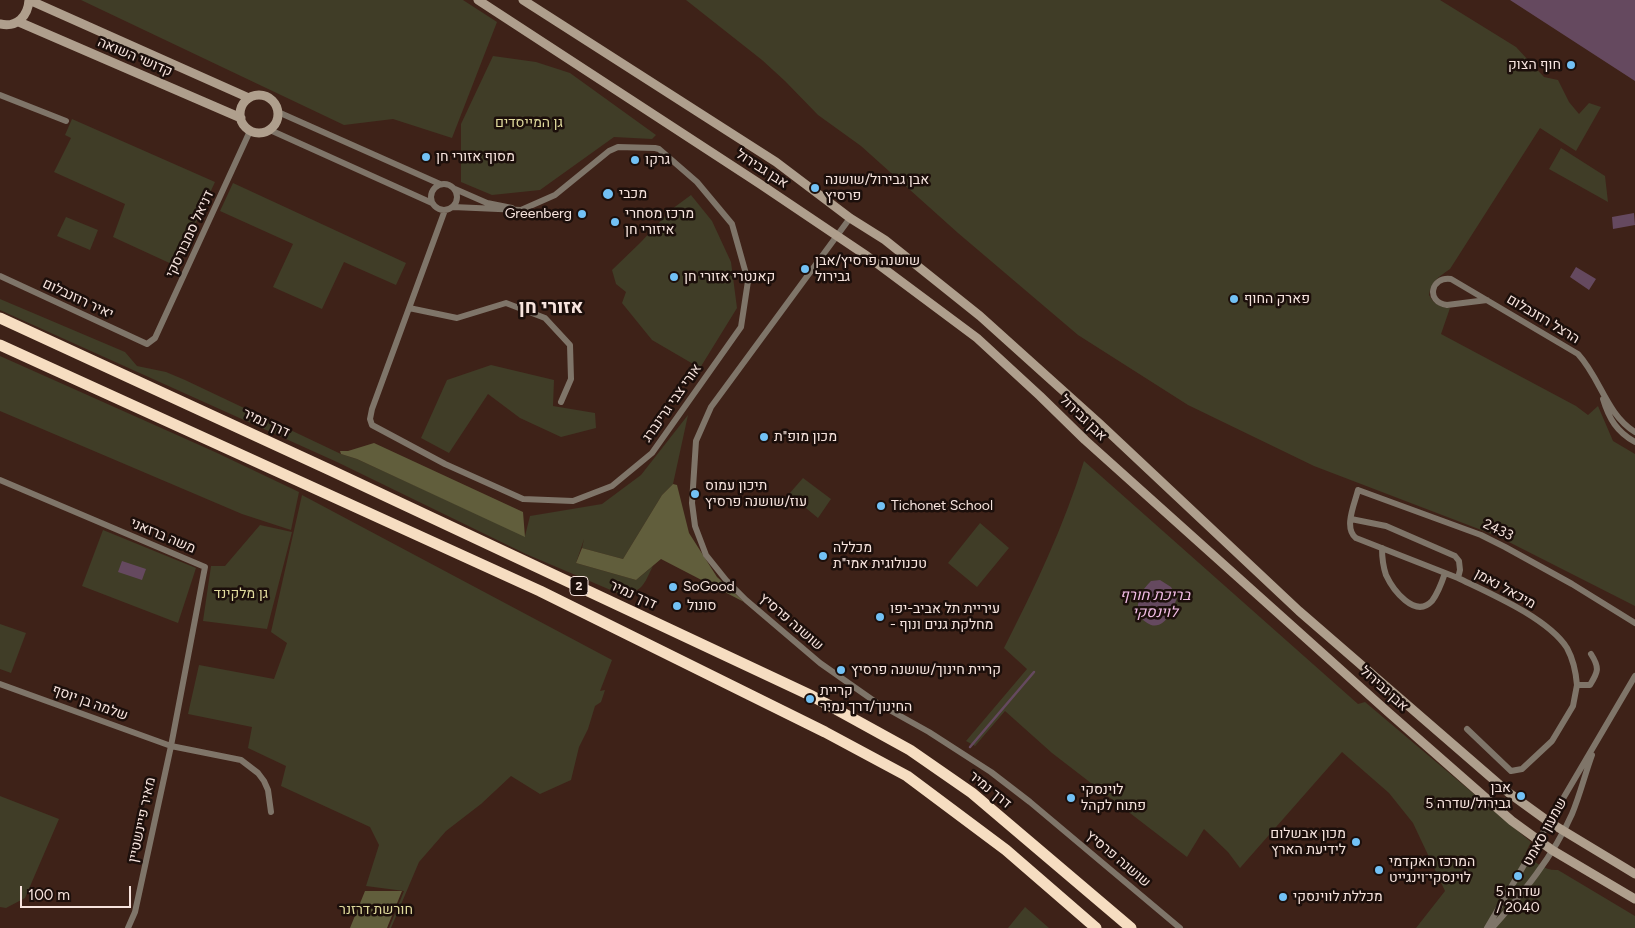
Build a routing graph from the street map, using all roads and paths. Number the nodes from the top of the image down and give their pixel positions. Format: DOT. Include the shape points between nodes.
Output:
graph roads {
  1 [pos="29,0"];
  2 [pos="478,0"];
  3 [pos="523,0"];
  4 [pos="19,22"];
  5 [pos="0,24"];
  6 [pos="0,95"];
  7 [pos="249,98"];
  8 [pos="278,112"];
  9 [pos="241,118"];
  10 [pos="66,122"];
  11 [pos="250,130"];
  12 [pos="270,130"];
  13 [pos="440,184"];
  14 [pos="455,189"];
  15 [pos="432,203"];
  16 [pos="453,207"];
  17 [pos="444,210"];
  18 [pos="521,210"];
  19 [pos="850,218"];
  20 [pos="837,236"];
  21 [pos="0,276"];
  22 [pos="1487,300"];
  23 [pos="409,308"];
  24 [pos="0,318"];
  25 [pos="147,344"];
  26 [pos="0,345"];
  27 [pos="1599,386"];
  28 [pos="561,402"];
  29 [pos="1635,432"];
  30 [pos="1635,442"];
  31 [pos="0,480"];
  32 [pos="1351,519"];
  33 [pos="1382,548"];
  34 [pos="1446,573"];
  35 [pos="1458,578"];
  36 [pos="1618,613"];
  37 [pos="1635,624"];
  38 [pos="1635,630"];
  39 [pos="1591,654"];
  40 [pos="1635,676"];
  41 [pos="1635,681"];
  42 [pos="0,684"];
  43 [pos="1577,685"];
  44 [pos="1625,694"];
  45 [pos="1467,729"];
  46 [pos="1600,735"];
  47 [pos="170,746"];
  48 [pos="270,812"];
  49 [pos="1549,822"];
  50 [pos="1563,831"];
  51 [pos="1538,841"];
  52 [pos="1552,850"];
  53 [pos="1635,874"];
  54 [pos="1635,899"];
  55 [pos="128,928"];
  56 [pos="1096,928"];
  57 [pos="1131,928"];
  58 [pos="1180,928"];
  59 [pos="1487,928"];
  60 [pos="1492,928"];
  1 -- 4 [label="street" via="27,12"];
  1 -- 7 [label="street, קדושי השואה"];
  2 -- 20 [label="street, אבן גבירול"];
  3 -- 19 [label="street, אבן גבירול" via="776,162"];
  4 -- 5 [label="street"];
  4 -- 9 [label="street, קדושי השואה"];
  6 -- 10 [label="street"];
  7 -- 8 [label="street" via="267,97 273,100"];
  7 -- 9 [label="street" via="242,107"];
  8 -- 12 [label="street"];
  8 -- 13 [label="street"];
  9 -- 11 [label="street"];
  11 -- 12 [label="street" via="260,133"];
  11 -- 25 [label="street, דניאל סמבורסקי" via="155,338"];
  12 -- 15 [label="street"];
  13 -- 14 [label="street"];
  13 -- 15 [label="street" via="432,192"];
  14 -- 16 [label="street" via="457,200"];
  14 -- 18 [label="street" via="487,203"];
  15 -- 17 [label="street"];
  16 -- 17 [label="street"];
  16 -- 18 [label="street, אורי צבי גרינברג"];
  17 -- 23 [label="street, אורי צבי גרינברג"];
  18 -- 23 [label="street, אורי צבי גרינברג" via="555,195 618,147 659,149 690,175 732,224 748,281 741,327 652,453 612,486 573,501 522,498 445,464 372,425 372,409"];
  19 -- 20 [label="street, שושנה פרסיץ"];
  19 -- 49 [label="street, אבן גבירול" via="885,240 980,316 1299,611 1509,793"];
  20 -- 51 [label="street, אבן גבירול" via="977,338 1085,440 1366,692"];
  20 -- 58 [label="street, שושנה פרסיץ" via="711,407 696,441 692,503 695,526 706,555 746,600 820,663 877,703 991,772"];
  21 -- 25 [label="street, יאיר רוזנבלום"];
  22 -- 22 [label="street, הרצל רוזנבלום" via="1447,278 1436,283 1433,290 1434,298 1441,304"];
  22 -- 27 [label="street, הרצל רוזנבלום" via="1578,354"];
  23 -- 28 [label="street" via="457,318 506,302 546,318 570,345 571,379"];
  24 -- 57 [label="highway, דרך נמיר / 2" via="812,696 910,750 972,793"];
  26 -- 56 [label="highway, 2" via="540,591 907,776 1006,850"];
  27 -- 29 [label="street, הרצל רוזנבלום" via="1623,424"];
  27 -- 30 [label="street, הרצל רוזנבלום" via="1614,426"];
  31 -- 47 [label="street, משה ברזאני" via="205,567"];
  32 -- 33 [label="street" via="1352,535"];
  32 -- 35 [label="street, מיכאל נאמן" via="1386,526 1455,556 1459,561"];
  32 -- 36 [label="street, 2433" via="1358,490 1481,535"];
  33 -- 34 [label="street"];
  33 -- 34 [label="street" via="1383,563 1394,589 1416,607 1432,600"];
  34 -- 35 [label="street"];
  35 -- 43 [label="street, מיכאל נאמן" via="1509,602 1552,632 1567,648"];
  36 -- 37 [label="street, 2433"];
  36 -- 38 [label="street, 2433"];
  39 -- 43 [label="street" via="1597,663 1597,673 1590,685"];
  40 -- 44 [label="street, שמעון סאמט"];
  41 -- 44 [label="street, שמעון סאמט"];
  42 -- 47 [label="street, שלמה בן יוסף"];
  43 -- 45 [label="street, מיכאל נאמן" via="1573,706 1565,722 1552,741 1522,768 1511,770"];
  44 -- 46 [label="street, שמעון סאמט"];
  46 -- 49 [label="street, שמעון סאמט"];
  46 -- 50 [label="street, שמעון סאמט"];
  47 -- 48 [label="street, שלמה בן יוסף" via="241,760 264,782"];
  47 -- 55 [label="street, מאיר פיינשטיין" via="135,912"];
  49 -- 50 [label="street, אבן גבירול"];
  49 -- 51 [label="street, שמעון סאמט"];
  50 -- 52 [label="street, שמעון סאמט"];
  50 -- 53 [label="street, אבן גבירול"];
  51 -- 52 [label="street, אבן גבירול"];
  51 -- 59 [label="street, שמעון סאמט"];
  52 -- 54 [label="street, אבן גבירול"];
  52 -- 60 [label="street, שמעון סאמט" via="1526,889"];
}
